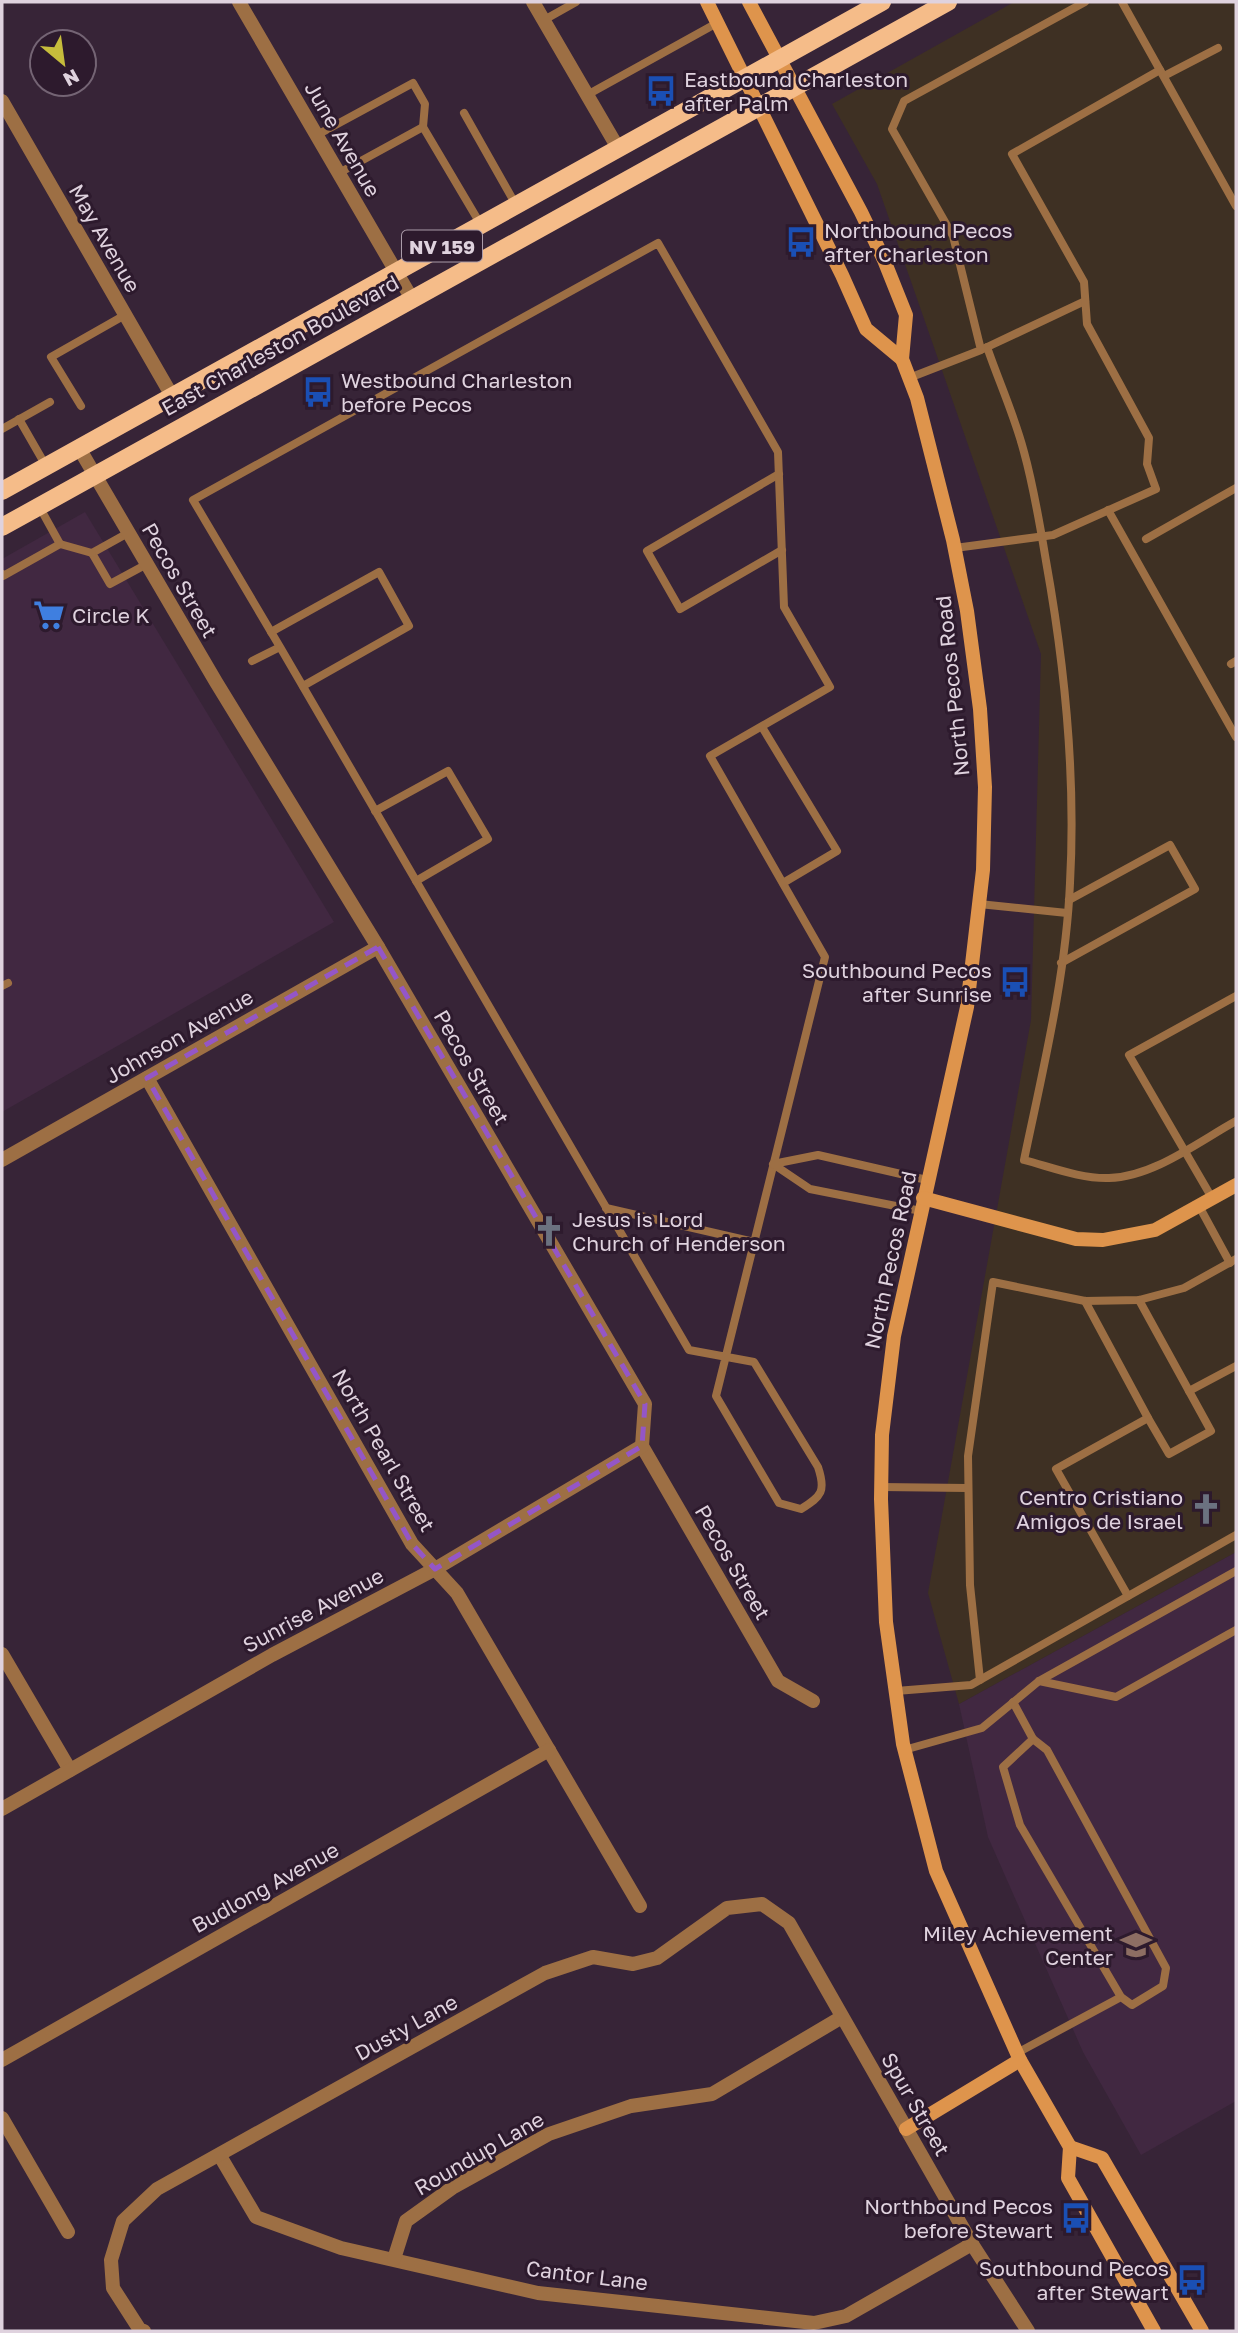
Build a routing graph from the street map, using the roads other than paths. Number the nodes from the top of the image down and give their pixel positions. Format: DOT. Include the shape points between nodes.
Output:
graph roads {
  1 [pos="239,2"];
  2 [pos="533,2"];
  3 [pos="576,2"];
  4 [pos="707,2"];
  5 [pos="748,2"];
  6 [pos="882,2"];
  7 [pos="948,2"];
  8 [pos="1085,2"];
  9 [pos="1122,2"];
  10 [pos="544,20"];
  11 [pos="717,23"];
  12 [pos="1218,48"];
  13 [pos="788,72"];
  14 [pos="1162,73"];
  15 [pos="751,92"];
  16 [pos="587,95"];
  17 [pos="2,101"];
  18 [pos="464,113"];
  19 [pos="423,127"];
  20 [pos="317,135"];
  21 [pos="618,148"];
  22 [pos="339,173"];
  23 [pos="516,205"];
  24 [pos="1236,206"];
  25 [pos="481,225"];
  26 [pos="396,272"];
  27 [pos="412,299"];
  28 [pos="1085,301"];
  29 [pos="125,315"];
  30 [pos="984,349"];
  31 [pos="902,359"];
  32 [pos="909,378"];
  33 [pos="172,396"];
  34 [pos="50,402"];
  35 [pos="81,406"];
  36 [pos="19,419"];
  37 [pos="2,429"];
  38 [pos="79,448"];
  39 [pos="46,466"];
  40 [pos="94,474"];
  41 [pos="779,474"];
  42 [pos="1236,488"];
  43 [pos="2,491"];
  44 [pos="39,506"];
  45 [pos="1108,510"];
  46 [pos="2,527"];
  47 [pos="128,533"];
  48 [pos="1042,537"];
  49 [pos="1146,539"];
  50 [pos="60,544"];
  51 [pos="955,548"];
  52 [pos="782,550"];
  53 [pos="92,553"];
  54 [pos="147,564"];
  55 [pos="2,573"];
  56 [pos="271,632"];
  57 [pos="280,647"];
  58 [pos="252,661"];
  59 [pos="303,686"];
  60 [pos="762,727"];
  61 [pos="1236,737"];
  62 [pos="375,811"];
  63 [pos="416,881"];
  64 [pos="783,883"];
  65 [pos="1069,900"];
  66 [pos="979,904"];
  67 [pos="1067,912"];
  68 [pos="377,947"];
  69 [pos="1061,963"];
  70 [pos="1236,996"];
  71 [pos="147,1078"];
  72 [pos="1236,1121"];
  73 [pos="1184,1150"];
  74 [pos="2,1160"];
  75 [pos="773,1164"];
  76 [pos="928,1180"];
  77 [pos="1236,1185"];
  78 [pos="1212,1198"];
  79 [pos="922,1205"];
  80 [pos="1199,1206"];
  81 [pos="606,1208"];
  82 [pos="754,1242"];
  83 [pos="1233,1261"];
  84 [pos="1139,1300"];
  85 [pos="1085,1301"];
  86 [pos="726,1357"];
  87 [pos="1236,1366"];
  88 [pos="1189,1391"];
  89 [pos="1148,1418"];
  90 [pos="642,1447"];
  91 [pos="881,1487"];
  92 [pos="967,1488"];
  93 [pos="1236,1535"];
  94 [pos="435,1569"];
  95 [pos="1236,1571"];
  96 [pos="1128,1596"];
  97 [pos="1236,1630"];
  98 [pos="2,1654"];
  99 [pos="980,1680"];
  100 [pos="1039,1681"];
  101 [pos="896,1691"];
  102 [pos="813,1701"];
  103 [pos="1013,1702"];
  104 [pos="1033,1739"];
  105 [pos="549,1750"];
  106 [pos="904,1750"];
  107 [pos="70,1770"];
  108 [pos="2,1809"];
  109 [pos="762,1904"];
  110 [pos="640,1906"];
  111 [pos="1121,1997"];
  112 [pos="842,2017"];
  113 [pos="1018,2056"];
  114 [pos="2,2060"];
  115 [pos="2,2118"];
  116 [pos="906,2129"];
  117 [pos="1070,2147"];
  118 [pos="220,2156"];
  119 [pos="68,2232"];
  120 [pos="972,2244"];
  121 [pos="394,2259"];
  122 [pos="144,2331"];
  123 [pos="1028,2331"];
  124 [pos="1154,2331"];
  125 [pos="1202,2331"];
  1 -- 20 [label="street, June Avenue"];
  2 -- 10 [label="street"];
  3 -- 10 [label="lane"];
  4 -- 11 [label="main road"];
  5 -- 13 [label="main road, North Pecos Road"];
  6 -- 13 [label="main road, East Charleston Boulevard / NV 159"];
  7 -- 13 [label="main road, East Charleston Boulevard / NV 159"];
  8 -- 30 [label="lane" via="904,101 892,129 953,236"];
  9 -- 14 [label="lane"];
  10 -- 16 [label="street"];
  11 -- 15 [label="main road"];
  11 -- 16 [label="lane"];
  12 -- 14 [label="lane"];
  13 -- 15 [label="main road, East Charleston Boulevard / NV 159"];
  13 -- 15 [label="main road, East Charleston Boulevard / NV 159"];
  13 -- 31 [label="main road, North Pecos Road" via="861,212 906,315"];
  14 -- 24 [label="lane"];
  14 -- 28 [label="lane" via="1012,154 1084,282"];
  15 -- 21 [label="main road, East Charleston Boulevard / NV 159"];
  15 -- 27 [label="main road, East Charleston Boulevard / NV 159"];
  15 -- 31 [label="main road" via="866,330"];
  16 -- 21 [label="street"];
  17 -- 29 [label="street, May Avenue"];
  18 -- 23 [label="lane"];
  19 -- 20 [label="lane" via="425,104 413,83"];
  19 -- 22 [label="lane"];
  19 -- 25 [label="lane"];
  20 -- 22 [label="street, June Avenue"];
  21 -- 23 [label="main road, East Charleston Boulevard / NV 159"];
  22 -- 26 [label="street, June Avenue"];
  23 -- 25 [label="main road, East Charleston Boulevard / NV 159"];
  25 -- 26 [label="main road, East Charleston Boulevard / NV 159"];
  26 -- 27 [label="street, June Avenue"];
  26 -- 33 [label="main road, East Charleston Boulevard / NV 159"];
  27 -- 40 [label="main road, East Charleston Boulevard / NV 159"];
  28 -- 30 [label="lane"];
  28 -- 45 [label="lane" via="1087,324 1149,438 1147,464 1156,489"];
  29 -- 33 [label="street, May Avenue"];
  29 -- 35 [label="lane" via="51,357"];
  30 -- 32 [label="lane"];
  30 -- 48 [label="lane" via="1024,451"];
  31 -- 32 [label="main road, North Pecos Road"];
  32 -- 51 [label="main road, North Pecos Road"];
  33 -- 38 [label="main road, East Charleston Boulevard / NV 159"];
  34 -- 36 [label="lane"];
  36 -- 37 [label="lane"];
  36 -- 39 [label="lane"];
  38 -- 39 [label="main road, East Charleston Boulevard / NV 159"];
  38 -- 40 [label="street, Pecos Street"];
  39 -- 43 [label="main road, East Charleston Boulevard / NV 159"];
  40 -- 44 [label="main road, East Charleston Boulevard / NV 159"];
  40 -- 47 [label="street, Pecos Street"];
  41 -- 52 [label="lane"];
  41 -- 52 [label="lane" via="647,551 680,609"];
  41 -- 56 [label="lane" via="778,452 658,243 193,500"];
  42 -- 49 [label="lane"];
  44 -- 46 [label="main road, East Charleston Boulevard / NV 159"];
  44 -- 50 [label="lane"];
  45 -- 48 [label="lane"];
  45 -- 61 [label="lane"];
  47 -- 53 [label="lane"];
  47 -- 54 [label="street, Pecos Street"];
  48 -- 51 [label="lane"];
  48 -- 65 [label="lane" via="1059,637 1070,756"];
  50 -- 53 [label="lane"];
  50 -- 55 [label="lane"];
  51 -- 66 [label="main road, North Pecos Road" via="980,709 985,787"];
  52 -- 60 [label="lane" via="784,607 830,687"];
  53 -- 54 [label="lane" via="110,584"];
  54 -- 68 [label="street, Pecos Street"];
  56 -- 57 [label="lane"];
  56 -- 59 [label="lane" via="379,572 409,626"];
  57 -- 58 [label="lane"];
  57 -- 59 [label="lane"];
  59 -- 62 [label="lane"];
  60 -- 64 [label="lane" via="710,757"];
  60 -- 64 [label="lane" via="837,851"];
  62 -- 63 [label="lane"];
  62 -- 63 [label="lane" via="448,771 455,782 488,839"];
  63 -- 81 [label="lane"];
  64 -- 75 [label="lane" via="825,957"];
  65 -- 67 [label="lane"];
  65 -- 69 [label="lane" via="1170,845 1195,889"];
  66 -- 67 [label="lane"];
  66 -- 76 [label="main road, North Pecos Road" via="967,1007"];
  67 -- 69 [label="lane"];
  68 -- 71 [label="street, Johnson Avenue"];
  68 -- 90 [label="street, Pecos Street" via="645,1404"];
  69 -- 73 [label="lane" via="1024,1160 1108,1178 1143,1173"];
  70 -- 73 [label="lane" via="1129,1055"];
  71 -- 74 [label="street, Johnson Avenue"];
  71 -- 94 [label="street, North Pearl Street" via="412,1544"];
  72 -- 73 [label="lane"];
  73 -- 78 [label="lane"];
  75 -- 76 [label="lane" via="818,1155"];
  75 -- 79 [label="lane" via="810,1189"];
  75 -- 82 [label="lane"];
  76 -- 79 [label="main road, North Pecos Road"];
  77 -- 78 [label="main road"];
  78 -- 80 [label="main road"];
  79 -- 80 [label="main road" via="1076,1239 1103,1240 1154,1230"];
  79 -- 91 [label="main road, North Pecos Road" via="894,1336"];
  80 -- 83 [label="lane"];
  81 -- 82 [label="lane"];
  81 -- 86 [label="lane" via="689,1350"];
  82 -- 86 [label="lane"];
  83 -- 84 [label="lane" via="1184,1288"];
  84 -- 85 [label="lane"];
  84 -- 88 [label="lane"];
  85 -- 89 [label="lane"];
  85 -- 92 [label="lane" via="993,1282"];
  86 -- 86 [label="lane" via="716,1396 779,1503 801,1509 818,1499 824,1484 818,1467 754,1362"];
  87 -- 88 [label="lane"];
  88 -- 89 [label="lane" via="1211,1431 1168,1454"];
  89 -- 96 [label="lane" via="1056,1469"];
  90 -- 94 [label="street, Sunrise Avenue"];
  90 -- 102 [label="street, Pecos Street" via="778,1681"];
  91 -- 92 [label="lane"];
  91 -- 101 [label="main road, North Pecos Road" via="886,1622"];
  92 -- 99 [label="lane" via="970,1585"];
  93 -- 96 [label="lane"];
  94 -- 105 [label="street, North Pearl Street" via="457,1593"];
  94 -- 107 [label="street, Sunrise Avenue"];
  95 -- 100 [label="lane"];
  96 -- 99 [label="lane"];
  97 -- 100 [label="lane" via="1116,1697"];
  98 -- 107 [label="street"];
  99 -- 101 [label="lane" via="971,1685"];
  100 -- 103 [label="lane"];
  101 -- 106 [label="main road, North Pecos Road"];
  103 -- 104 [label="lane"];
  103 -- 106 [label="lane" via="982,1728"];
  104 -- 111 [label="lane" via="1003,1767 1020,1825"];
  104 -- 111 [label="lane" via="1047,1750 1166,1968 1163,1986 1132,2005"];
  105 -- 110 [label="street, North Pearl Street"];
  105 -- 114 [label="street, Budlong Avenue"];
  106 -- 113 [label="main road, North Pecos Road" via="936,1871"];
  107 -- 108 [label="street, Sunrise Avenue"];
  109 -- 112 [label="street, Spur Street" via="789,1923"];
  109 -- 118 [label="street, Dusty Lane" via="727,1908 657,1958 633,1964 593,1958 545,1973"];
  111 -- 113 [label="lane"];
  112 -- 116 [label="street, Spur Street"];
  112 -- 121 [label="street, Roundup Lane" via="712,2094 631,2106 549,2134 453,2188 406,2221"];
  113 -- 116 [label="main road"];
  113 -- 117 [label="main road, North Pecos Road"];
  115 -- 119 [label="street"];
  116 -- 120 [label="street, Spur Street"];
  117 -- 124 [label="main road" via="1068,2178"];
  117 -- 125 [label="main road" via="1102,2158"];
  118 -- 121 [label="street, Cantor Lane" via="256,2217 341,2248"];
  118 -- 122 [label="street, Dusty Lane" via="157,2189 123,2221 111,2260 113,2288"];
  120 -- 121 [label="street, Cantor Lane" via="846,2316 814,2323 538,2293"];
  120 -- 123 [label="street, Spur Street"];
}
